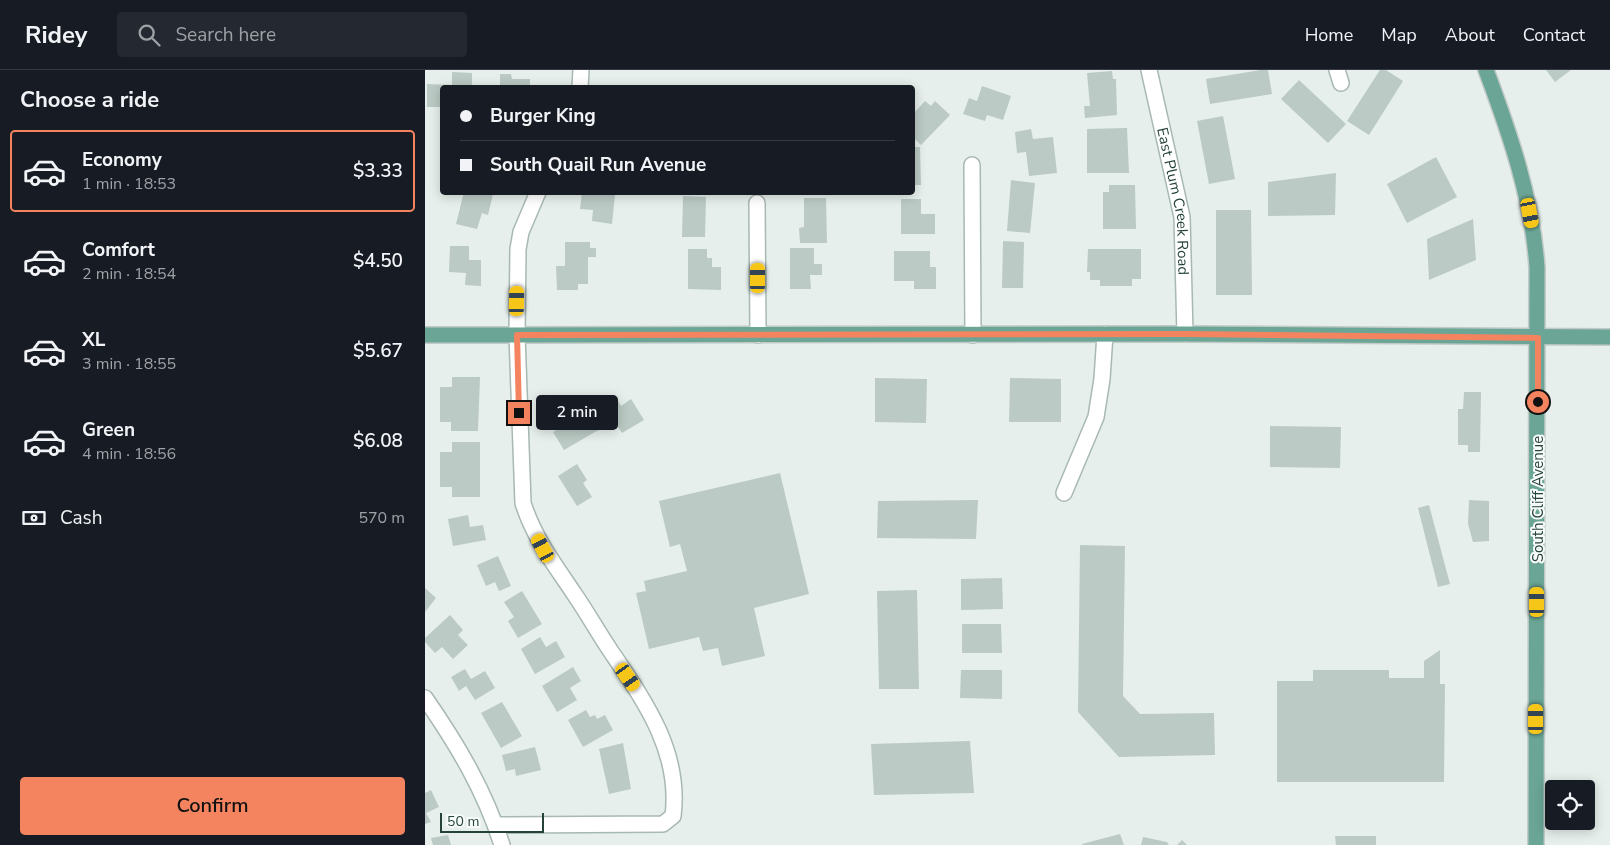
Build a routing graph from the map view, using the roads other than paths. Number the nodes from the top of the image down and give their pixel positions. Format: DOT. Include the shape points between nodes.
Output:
graph roads {
  1 [pos="581,70"];
  2 [pos="1149,70"];
  3 [pos="1486,70"];
  4 [pos="581,85"];
  5 [pos="972,164"];
  6 [pos="537,195"];
  7 [pos="757,203"];
  8 [pos="1105,334"];
  9 [pos="1185,334"];
  10 [pos="425,335"];
  11 [pos="517,335"];
  12 [pos="758,335"];
  13 [pos="973,335"];
  14 [pos="1610,337"];
  15 [pos="1538,338"];
  16 [pos="1064,493"];
  17 [pos="425,698"];
  18 [pos="496,825"];
  19 [pos="502,845"];
  20 [pos="1536,845"];
  1 -- 4 [label="street"];
  2 -- 9 [label="street, East Plum Creek Road" via="1182,217"];
  3 -- 15 [label="main road, South Cliff Avenue" via="1507,127 1527,199 1536,258"];
  5 -- 13 [label="street"];
  6 -- 11 [label="street" via="521,232 518,249"];
  7 -- 12 [label="street"];
  8 -- 9 [label="main road"];
  8 -- 13 [label="main road"];
  8 -- 16 [label="street" via="1096,416"];
  9 -- 15 [label="main road"];
  10 -- 11 [label="main road"];
  11 -- 12 [label="main road"];
  11 -- 18 [label="street" via="521,487 529,523 638,692 665,742 674,786 673,816 663,824"];
  12 -- 13 [label="main road"];
  14 -- 15 [label="main road"];
  15 -- 20 [label="main road, South Cliff Avenue"];
  17 -- 18 [label="street" via="471,770"];
  18 -- 19 [label="street"];
}
